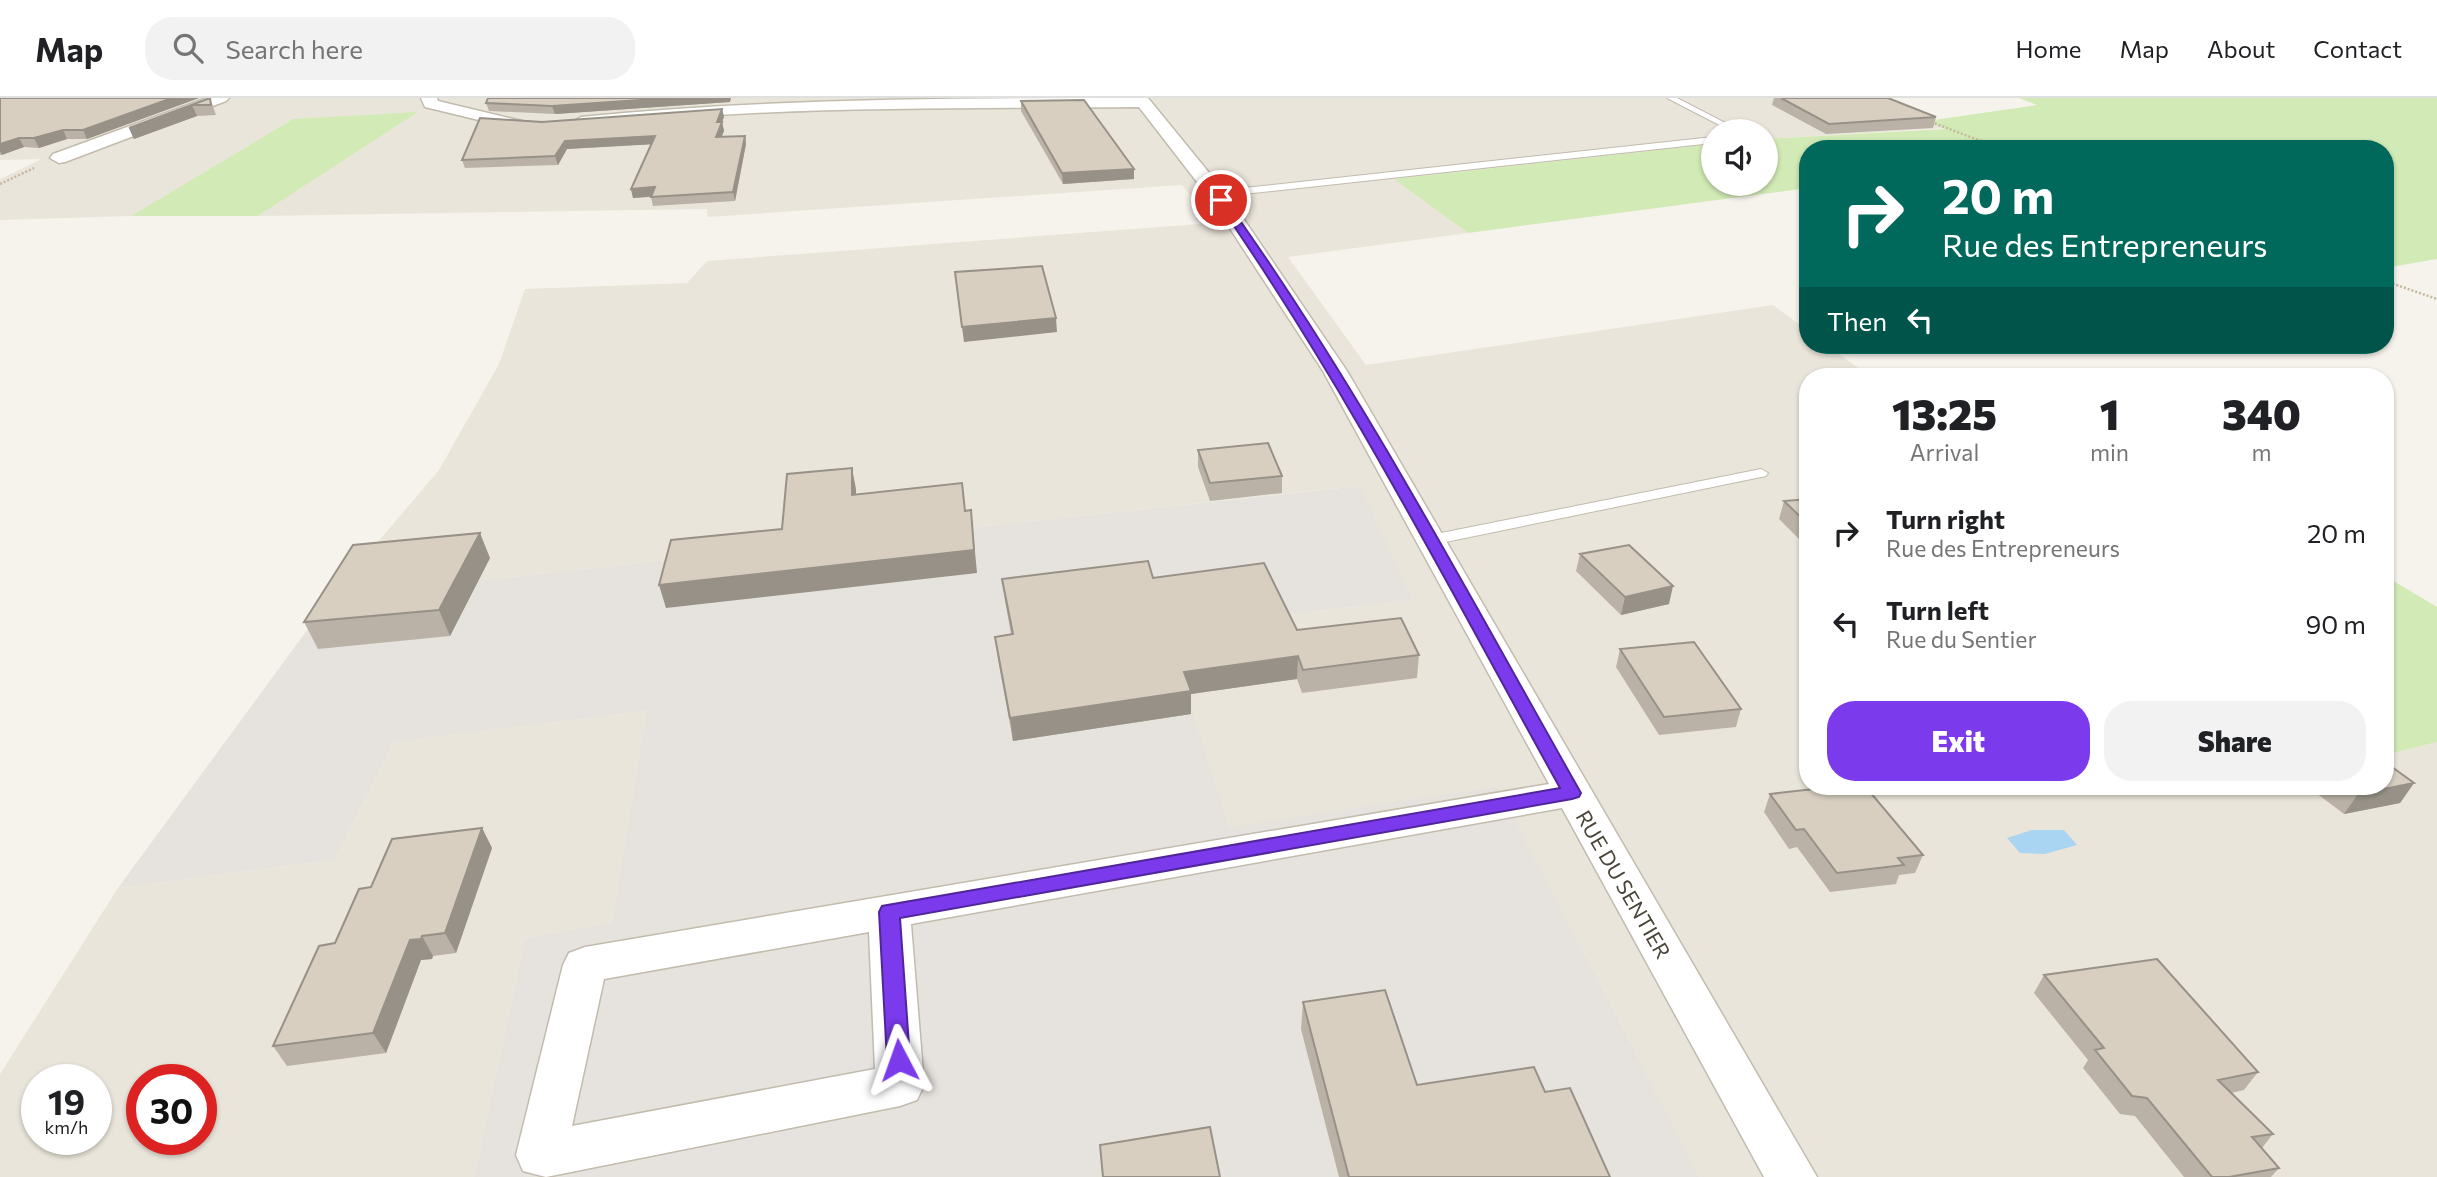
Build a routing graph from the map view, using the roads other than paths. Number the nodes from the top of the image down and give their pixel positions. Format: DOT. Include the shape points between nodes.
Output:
graph roads {
  1 [pos="221,98"];
  2 [pos="429,98"];
  3 [pos="1671,98"];
  4 [pos="1141,100"];
  5 [pos="1713,119"];
  6 [pos="564,123"];
  7 [pos="541,125"];
  8 [pos="1701,141"];
  9 [pos="59,158"];
  10 [pos="1216,194"];
  11 [pos="1761,473"];
  12 [pos="1431,540"];
  13 [pos="1572,793"];
  14 [pos="889,912"];
  15 [pos="1791,1177"];
  1 -- 9 [label="street"];
  2 -- 7 [label="street" via="431,104 446,110 504,123"];
  3 -- 5 [label="lane"];
  4 -- 6 [label="street" via="834,105 667,112"];
  4 -- 10 [label="street, RUE DU SENTIER"];
  8 -- 10 [label="lane"];
  10 -- 12 [label="street, RUE DU SENTIER" via="1335,371"];
  11 -- 12 [label="lane"];
  12 -- 13 [label="street, RUE DU SENTIER"];
  13 -- 14 [label="street"];
  13 -- 15 [label="street, RUE DU SENTIER"];
  14 -- 14 [label="street" via="585,965 541,1155 900,1085"];
}
